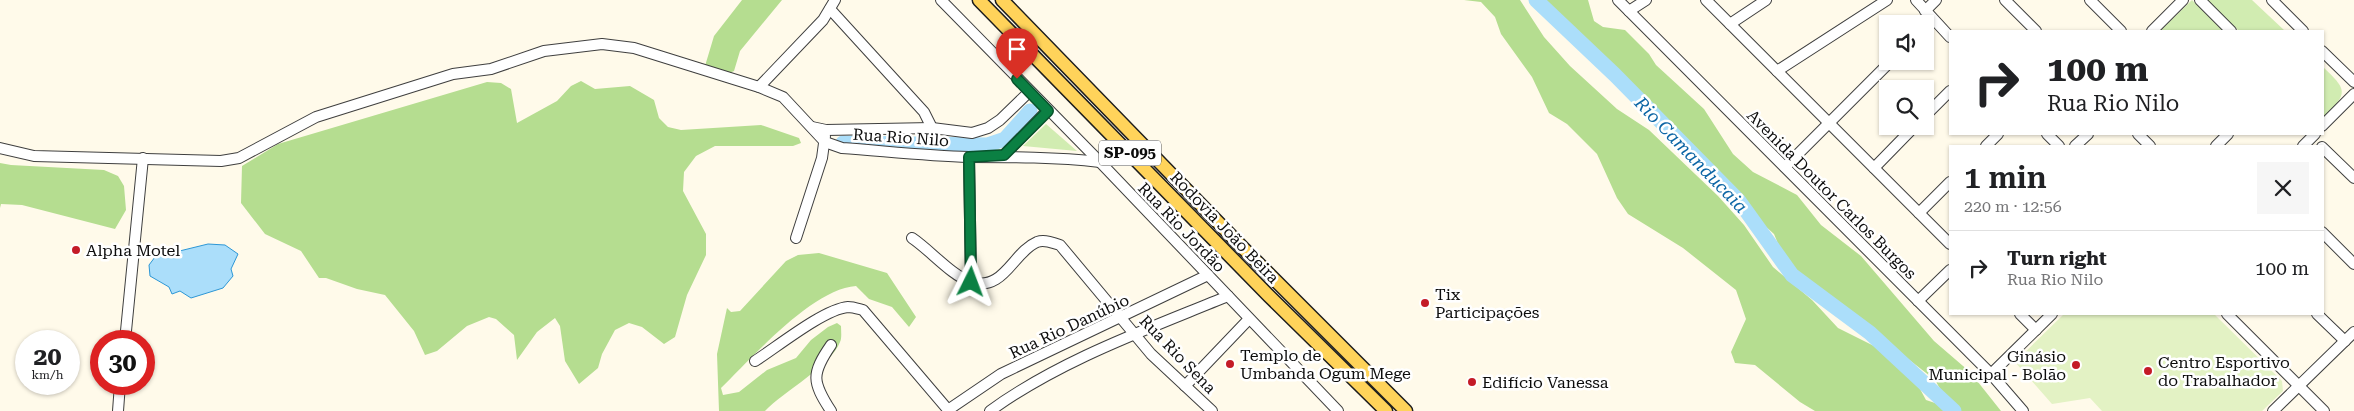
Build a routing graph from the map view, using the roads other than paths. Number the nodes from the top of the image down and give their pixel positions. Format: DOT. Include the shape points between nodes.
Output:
graph roads {
  1 [pos="940,0"];
  2 [pos="979,0"];
  3 [pos="1002,0"];
  4 [pos="1618,0"];
  5 [pos="1646,0"];
  6 [pos="1706,0"];
  7 [pos="1766,0"];
  8 [pos="1887,0"];
  9 [pos="1916,0"];
  10 [pos="1936,0"];
  11 [pos="2005,0"];
  12 [pos="2090,0"];
  13 [pos="2200,0"];
  14 [pos="2272,0"];
  15 [pos="2179,1"];
  16 [pos="832,4"];
  17 [pos="1629,11"];
  18 [pos="1925,12"];
  19 [pos="1928,15"];
  20 [pos="1934,21"];
  21 [pos="1730,24"];
  22 [pos="2035,30"];
  23 [pos="2120,30"];
  24 [pos="2153,30"];
  25 [pos="2230,30"];
  26 [pos="2302,30"];
  27 [pos="1949,36"];
  28 [pos="2324,52"];
  29 [pos="1883,70"];
  30 [pos="1777,71"];
  31 [pos="2354,82"];
  32 [pos="760,87"];
  33 [pos="1029,92"];
  34 [pos="1949,92"];
  35 [pos="2354,94"];
  36 [pos="1934,107"];
  37 [pos="1048,111"];
  38 [pos="1829,123"];
  39 [pos="2324,124"];
  40 [pos="812,127"];
  41 [pos="932,128"];
  42 [pos="826,130"];
  43 [pos="1906,135"];
  44 [pos="1997,135"];
  45 [pos="2048,135"];
  46 [pos="2087,135"];
  47 [pos="2141,135"];
  48 [pos="2227,135"];
  49 [pos="2313,135"];
  50 [pos="825,142"];
  51 [pos="1987,145"];
  52 [pos="2058,145"];
  53 [pos="2076,145"];
  54 [pos="2149,145"];
  55 [pos="2217,145"];
  56 [pos="2304,145"];
  57 [pos="0,148"];
  58 [pos="2324,149"];
  59 [pos="1004,155"];
  60 [pos="969,157"];
  61 [pos="143,158"];
  62 [pos="1100,162"];
  63 [pos="1784,167"];
  64 [pos="1874,168"];
  65 [pos="2354,178"];
  66 [pos="1949,183"];
  67 [pos="1919,213"];
  68 [pos="2324,234"];
  69 [pos="796,238"];
  70 [pos="912,238"];
  71 [pos="1949,243"];
  72 [pos="2354,264"];
  73 [pos="1949,271"];
  74 [pos="1208,275"];
  75 [pos="971,282"];
  76 [pos="1228,296"];
  77 [pos="1918,302"];
  78 [pos="2021,315"];
  79 [pos="2051,315"];
  80 [pos="2228,315"];
  81 [pos="2318,315"];
  82 [pos="1122,318"];
  83 [pos="1249,319"];
  84 [pos="125,330"];
  85 [pos="2036,330"];
  86 [pos="2354,332"];
  87 [pos="1135,335"];
  88 [pos="2344,341"];
  89 [pos="831,345"];
  90 [pos="755,361"];
  91 [pos="1990,374"];
  92 [pos="1185,386"];
  93 [pos="2299,386"];
  94 [pos="119,395"];
  95 [pos="948,410"];
  96 [pos="118,411"];
  97 [pos="831,411"];
  98 [pos="990,411"];
  99 [pos="1212,411"];
  100 [pos="1338,411"];
  101 [pos="1386,411"];
  102 [pos="1406,411"];
  103 [pos="2022,411"];
  104 [pos="2273,411"];
  105 [pos="2324,411"];
  1 -- 33 [label="street, Rua Rio Jordão"];
  2 -- 101 [label="main road, Rodovia João Beira / SP-095" via="1274,302"];
  3 -- 102 [label="main road, Rodovia João Beira / SP-095"];
  4 -- 17 [label="street, Avenida Doutor Carlos Burgos"];
  5 -- 17 [label="street"];
  6 -- 21 [label="street"];
  7 -- 21 [label="street"];
  8 -- 30 [label="street"];
  9 -- 18 [label="street"];
  10 -- 18 [label="street"];
  11 -- 22 [label="street"];
  12 -- 23 [label="street"];
  13 -- 25 [label="street"];
  14 -- 26 [label="street"];
  15 -- 24 [label="street"];
  16 -- 32 [label="street" via="822,20"];
  16 -- 41 [label="street" via="924,112"];
  17 -- 63 [label="street, Avenida Doutor Carlos Burgos"];
  18 -- 19 [label="street"];
  20 -- 27 [label="street"];
  21 -- 30 [label="street"];
  28 -- 31 [label="street"];
  29 -- 38 [label="street"];
  30 -- 38 [label="street"];
  32 -- 40 [label="street" via="783,97"];
  32 -- 61 [label="street" via="634,48 602,44 573,46 544,51 491,69 453,74 316,117 239,158 221,161"];
  33 -- 37 [label="street, Rua Rio Jordão"];
  33 -- 41 [label="street" via="988,128 972,133"];
  34 -- 36 [label="street"];
  35 -- 39 [label="street"];
  37 -- 59 [label="street"];
  37 -- 62 [label="street, Rua Rio Jordão"];
  38 -- 63 [label="street"];
  38 -- 64 [label="street"];
  40 -- 42 [label="street"];
  40 -- 50 [label="street"];
  41 -- 42 [label="street"];
  42 -- 50 [label="street"];
  43 -- 64 [label="street"];
  44 -- 51 [label="street"];
  45 -- 52 [label="street"];
  46 -- 53 [label="street"];
  47 -- 54 [label="street"];
  48 -- 55 [label="street"];
  49 -- 56 [label="street"];
  50 -- 60 [label="street, Rua Rio Nilo" via="842,148"];
  50 -- 69 [label="street"];
  57 -- 61 [label="street" via="34,156"];
  58 -- 65 [label="street"];
  59 -- 60 [label="street, Rua Rio Nilo"];
  59 -- 62 [label="street, Rua Rio Nilo"];
  60 -- 75 [label="street"];
  61 -- 84 [label="street"];
  62 -- 74 [label="street, Rua Rio Jordão"];
  63 -- 77 [label="street, Avenida Doutor Carlos Burgos"];
  64 -- 67 [label="street"];
  66 -- 67 [label="street"];
  67 -- 71 [label="street"];
  68 -- 72 [label="street"];
  70 -- 75 [label="street"];
  73 -- 77 [label="street"];
  74 -- 76 [label="street, Rua Rio Jordão"];
  74 -- 82 [label="street, Rua Rio Danúbio"];
  75 -- 82 [label="street, Rua Rio Sena" via="986,283 997,279 1037,242 1048,241 1060,245"];
  76 -- 83 [label="street, Rua Rio Jordão"];
  76 -- 87 [label="street"];
  77 -- 91 [label="street, Avenida Doutor Carlos Burgos"];
  78 -- 85 [label="street"];
  79 -- 85 [label="street"];
  80 -- 93 [label="street"];
  81 -- 88 [label="street"];
  82 -- 87 [label="street, Rua Rio Sena"];
  82 -- 95 [label="street, Rua Rio Danúbio" via="1001,374"];
  83 -- 92 [label="street"];
  83 -- 100 [label="street, Rua Rio Jordão"];
  85 -- 91 [label="street"];
  86 -- 88 [label="street"];
  87 -- 92 [label="street, Rua Rio Sena"];
  87 -- 98 [label="street" via="1039,379"];
  88 -- 93 [label="street"];
  89 -- 97 [label="street" via="815,375 816,385"];
  90 -- 95 [label="street" via="835,310 850,307 863,310"];
  91 -- 103 [label="street, Avenida Doutor Carlos Burgos"];
  92 -- 99 [label="street, Rua Rio Sena"];
  93 -- 104 [label="street"];
  93 -- 105 [label="street"];
  94 -- 96 [label="street"];
}
